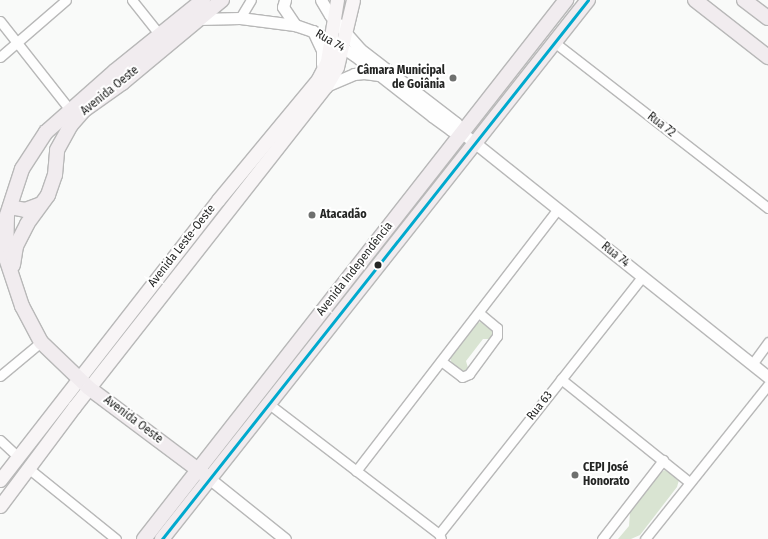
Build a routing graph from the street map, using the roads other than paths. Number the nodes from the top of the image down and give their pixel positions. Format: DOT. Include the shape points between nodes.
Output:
graph roads {
  1 [pos="66,0"];
  2 [pos="132,0"];
  3 [pos="202,0"];
  4 [pos="222,0"];
  5 [pos="251,0"];
  6 [pos="286,0"];
  7 [pos="321,0"];
  8 [pos="337,0"];
  9 [pos="353,0"];
  10 [pos="566,0"];
  11 [pos="695,0"];
  12 [pos="744,0"];
  13 [pos="590,1"];
  14 [pos="240,18"];
  15 [pos="333,18"];
  16 [pos="768,18"];
  17 [pos="198,19"];
  18 [pos="0,21"];
  19 [pos="295,25"];
  20 [pos="312,31"];
  21 [pos="344,33"];
  22 [pos="160,34"];
  23 [pos="330,40"];
  24 [pos="17,41"];
  25 [pos="554,42"];
  26 [pos="342,47"];
  27 [pos="0,57"];
  28 [pos="768,57"];
  29 [pos="379,75"];
  30 [pos="322,83"];
  31 [pos="70,110"];
  32 [pos="461,132"];
  33 [pos="475,143"];
  34 [pos="31,155"];
  35 [pos="55,163"];
  36 [pos="5,205"];
  37 [pos="39,205"];
  38 [pos="768,208"];
  39 [pos="558,209"];
  40 [pos="12,276"];
  41 [pos="642,277"];
  42 [pos="479,313"];
  43 [pos="41,342"];
  44 [pos="768,342"];
  45 [pos="441,361"];
  46 [pos="753,363"];
  47 [pos="0,376"];
  48 [pos="768,376"];
  49 [pos="561,379"];
  50 [pos="84,383"];
  51 [pos="768,384"];
  52 [pos="268,404"];
  53 [pos="0,440"];
  54 [pos="19,458"];
  55 [pos="663,460"];
  56 [pos="28,468"];
  57 [pos="198,470"];
  58 [pos="356,470"];
  59 [pos="210,479"];
  60 [pos="0,480"];
  61 [pos="689,482"];
  62 [pos="0,506"];
  63 [pos="440,537"];
  64 [pos="116,539"];
  65 [pos="144,539"];
  66 [pos="162,539"];
  67 [pos="285,539"];
  68 [pos="602,539"];
  69 [pos="645,539"];
  1 -- 24 [label="street"];
  2 -- 22 [label="street"];
  3 -- 22 [label="main road, Avenida Oeste"];
  4 -- 17 [label="main road, Avenida Oeste"];
  5 -- 14 [label="street"];
  6 -- 19 [label="street" via="283,7"];
  7 -- 15 [label="street, Rua 74"];
  8 -- 15 [label="main road, Avenida Leste-Oeste"];
  9 -- 21 [label="main road, Avenida Leste-Oeste"];
  10 -- 32 [label="main road, Avenida Independência"];
  11 -- 28 [label="main road"];
  12 -- 16 [label="main road"];
  13 -- 25 [label="main road, Avenida Independência"];
  14 -- 17 [label="street, Rua 74"];
  14 -- 19 [label="street, Rua 74"];
  15 -- 21 [label="street, Rua 74"];
  15 -- 23 [label="main road, Avenida Leste-Oeste"];
  17 -- 35 [label="main road, Avenida Oeste" via="122,83 84,110 64,137 57,150"];
  18 -- 24 [label="street"];
  19 -- 20 [label="street, Rua 74"];
  20 -- 23 [label="street, Rua 74"];
  20 -- 30 [label="street" via="320,42 323,58"];
  21 -- 26 [label="main road, Avenida Leste-Oeste"];
  21 -- 32 [label="street, Rua 74" via="360,49 456,123"];
  22 -- 31 [label="main road, Avenida Oeste"];
  23 -- 26 [label="street, Rua 74"];
  23 -- 30 [label="main road, Avenida Leste-Oeste"];
  24 -- 27 [label="street"];
  24 -- 31 [label="street"];
  25 -- 33 [label="main road, Avenida Independência"];
  25 -- 38 [label="street, Rua 72"];
  26 -- 29 [label="street, Rua 74"];
  26 -- 30 [label="main road, Avenida Leste-Oeste" via="337,67"];
  29 -- 30 [label="street, Avenida Leste-Oeste" via="354,74"];
  29 -- 32 [label="street, Rua 74" via="452,130"];
  30 -- 50 [label="main road, Avenida Leste-Oeste"];
  31 -- 34 [label="main road, Avenida Oeste" via="46,132"];
  32 -- 33 [label="street, Rua 74"];
  32 -- 57 [label="main road, Avenida Independência"];
  33 -- 39 [label="street, Rua 74"];
  33 -- 52 [label="main road, Avenida Independência"];
  34 -- 35 [label="main road" via="39,155"];
  34 -- 36 [label="main road, Avenida Oeste"];
  35 -- 37 [label="main road, Avenida Oeste" via="55,175 48,195"];
  36 -- 37 [label="main road" via="25,210"];
  36 -- 40 [label="main road, Avenida Oeste" via="6,258"];
  37 -- 40 [label="main road, Avenida Oeste" via="16,246"];
  39 -- 41 [label="street, Rua 74"];
  39 -- 42 [label="street"];
  40 -- 43 [label="main road, Avenida Oeste" via="22,306"];
  41 -- 46 [label="street, Rua 74"];
  41 -- 49 [label="street, Rua 63"];
  42 -- 45 [label="street"];
  42 -- 45 [label="street" via="497,328 498,336 469,374 462,377"];
  43 -- 47 [label="street"];
  43 -- 50 [label="main road, Avenida Oeste"];
  44 -- 46 [label="street"];
  45 -- 58 [label="street"];
  46 -- 48 [label="street, Rua 74"];
  49 -- 55 [label="street"];
  49 -- 63 [label="street, Rua 63"];
  50 -- 54 [label="main road, Avenida Leste-Oeste"];
  50 -- 56 [label="main road, Avenida Leste-Oeste"];
  50 -- 57 [label="main road, Avenida Oeste"];
  51 -- 61 [label="street"];
  52 -- 58 [label="street"];
  52 -- 59 [label="main road, Avenida Independência"];
  53 -- 54 [label="street"];
  54 -- 60 [label="main road, Avenida Leste-Oeste"];
  55 -- 61 [label="street"];
  55 -- 68 [label="street"];
  56 -- 62 [label="main road, Avenida Leste-Oeste"];
  56 -- 64 [label="street"];
  57 -- 59 [label="main road, Avenida Oeste"];
  57 -- 65 [label="main road, Avenida Independência"];
  58 -- 63 [label="street"];
  59 -- 66 [label="main road, Avenida Independência"];
  59 -- 67 [label="street, Avenida Oeste"];
  61 -- 69 [label="street"];
}
